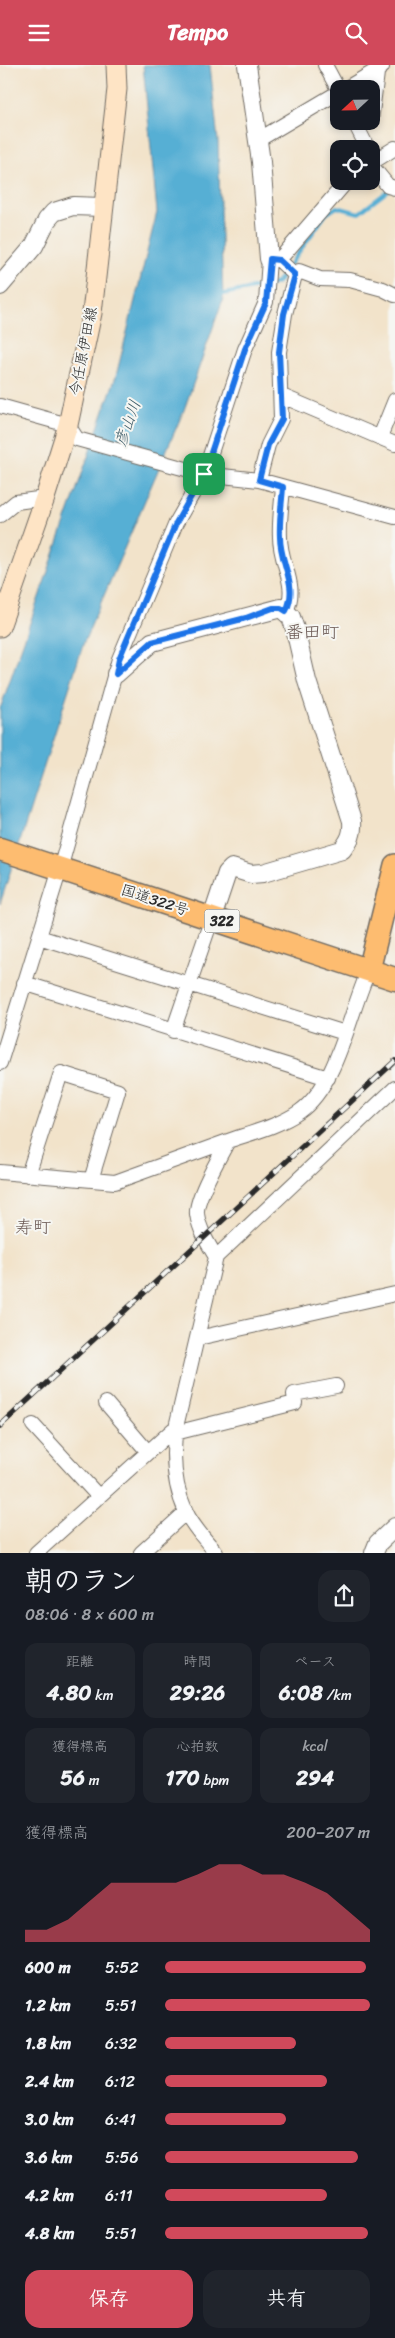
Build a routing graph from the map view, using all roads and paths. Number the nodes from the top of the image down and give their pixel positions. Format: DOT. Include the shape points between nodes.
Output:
graph roads {
  1 [pos="116,65"];
  2 [pos="325,65"];
  3 [pos="250,66"];
  4 [pos="380,67"];
  5 [pos="333,80"];
  6 [pos="359,80"];
  7 [pos="378,80"];
  8 [pos="330,97"];
  9 [pos="358,130"];
  10 [pos="370,130"];
  11 [pos="258,140"];
  12 [pos="395,148"];
  13 [pos="380,158"];
  14 [pos="380,176"];
  15 [pos="395,188"];
  16 [pos="339,190"];
  17 [pos="102,207"];
  18 [pos="277,261"];
  19 [pos="294,274"];
  20 [pos="0,286"];
  21 [pos="395,295"];
  22 [pos="282,396"];
  23 [pos="395,400"];
  24 [pos="0,405"];
  25 [pos="72,432"];
  26 [pos="380,437"];
  27 [pos="395,444"];
  28 [pos="200,473"];
  29 [pos="259,480"];
  30 [pos="283,487"];
  31 [pos="46,498"];
  32 [pos="0,515"];
  33 [pos="395,517"];
  34 [pos="286,611"];
  35 [pos="0,627"];
  36 [pos="116,674"];
  37 [pos="0,849"];
  38 [pos="395,865"];
  39 [pos="54,867"];
  40 [pos="212,918"];
  41 [pos="39,937"];
  42 [pos="369,970"];
  43 [pos="395,979"];
  44 [pos="24,983"];
  45 [pos="189,984"];
  46 [pos="173,1031"];
  47 [pos="344,1033"];
  48 [pos="0,1063"];
  49 [pos="328,1078"];
  50 [pos="395,1087"];
  51 [pos="388,1104"];
  52 [pos="228,1141"];
  53 [pos="0,1172"];
  54 [pos="28,1175"];
  55 [pos="91,1180"];
  56 [pos="216,1257"];
  57 [pos="395,1294"];
  58 [pos="198,1338"];
  59 [pos="336,1386"];
  60 [pos="106,1403"];
  61 [pos="33,1425"];
  62 [pos="176,1430"];
  63 [pos="148,1452"];
  64 [pos="99,1497"];
  65 [pos="186,1513"];
  66 [pos="395,1527"];
  67 [pos="36,1553"];
  68 [pos="141,1553"];
  69 [pos="216,1553"];
  70 [pos="374,1553"];
  1 -- 17 [label="main road, 今任原伊田線" via="117,89"];
  2 -- 5 [label="street"];
  3 -- 11 [label="street"];
  4 -- 6 [label="street"];
  4 -- 7 [label="street"];
  8 -- 11 [label="street"];
  9 -- 10 [label="street" via="368,149"];
  11 -- 18 [label="street"];
  12 -- 13 [label="street"];
  14 -- 15 [label="street" via="388,186"];
  16 -- 18 [label="street"];
  17 -- 20 [label="street" via="73,206 54,213 34,246"];
  17 -- 25 [label="main road, 今任原伊田線" via="92,313"];
  18 -- 19 [label="street"];
  18 -- 28 [label="street" via="266,303 245,349"];
  19 -- 21 [label="street" via="299,271 320,279 350,280"];
  19 -- 22 [label="street" via="279,352"];
  22 -- 26 [label="street"];
  22 -- 29 [label="street" via="282,419 268,445"];
  23 -- 26 [label="street"];
  24 -- 25 [label="street"];
  25 -- 28 [label="street"];
  25 -- 31 [label="main road, 今任原伊田線"];
  26 -- 27 [label="street"];
  28 -- 29 [label="street"];
  28 -- 36 [label="street" via="119,659"];
  29 -- 30 [label="street"];
  30 -- 33 [label="street"];
  30 -- 34 [label="street" via="281,555 292,590"];
  31 -- 32 [label="street" via="16,501"];
  31 -- 35 [label="main road, 今任原伊田線"];
  34 -- 36 [label="street" via="273,608 152,642"];
  34 -- 40 [label="street" via="295,629 307,681 352,821 353,833 342,850 263,873 251,874 232,867"];
  36 -- 39 [label="street"];
  37 -- 39 [label="highway, 国道322号 / 322"];
  38 -- 42 [label="main road"];
  39 -- 40 [label="highway, 国道322号 / 322"];
  39 -- 41 [label="street"];
  40 -- 42 [label="highway, 国道322号 / 322"];
  40 -- 45 [label="street"];
  41 -- 44 [label="street"];
  41 -- 45 [label="street"];
  42 -- 43 [label="highway, 国道322号 / 322"];
  42 -- 47 [label="street"];
  44 -- 46 [label="street"];
  44 -- 48 [label="street"];
  45 -- 46 [label="street"];
  45 -- 47 [label="street"];
  46 -- 49 [label="street"];
  47 -- 49 [label="street"];
  49 -- 52 [label="street" via="318,1096 298,1113"];
  50 -- 51 [label="street"];
  51 -- 56 [label="street"];
  52 -- 55 [label="street" via="115,1182"];
  52 -- 56 [label="street" via="206,1183 196,1212"];
  53 -- 54 [label="street"];
  54 -- 55 [label="street"];
  54 -- 55 [label="street" via="61,1073 118,1091"];
  56 -- 58 [label="street"];
  57 -- 58 [label="street"];
  58 -- 62 [label="street"];
  59 -- 62 [label="street" via="294,1394 295,1403"];
  60 -- 63 [label="street"];
  61 -- 64 [label="street"];
  62 -- 63 [label="street"];
  62 -- 65 [label="street" via="176,1475"];
  63 -- 64 [label="street"];
  64 -- 67 [label="street"];
  65 -- 68 [label="street"];
  65 -- 69 [label="street"];
  66 -- 70 [label="street" via="378,1543"];
}
